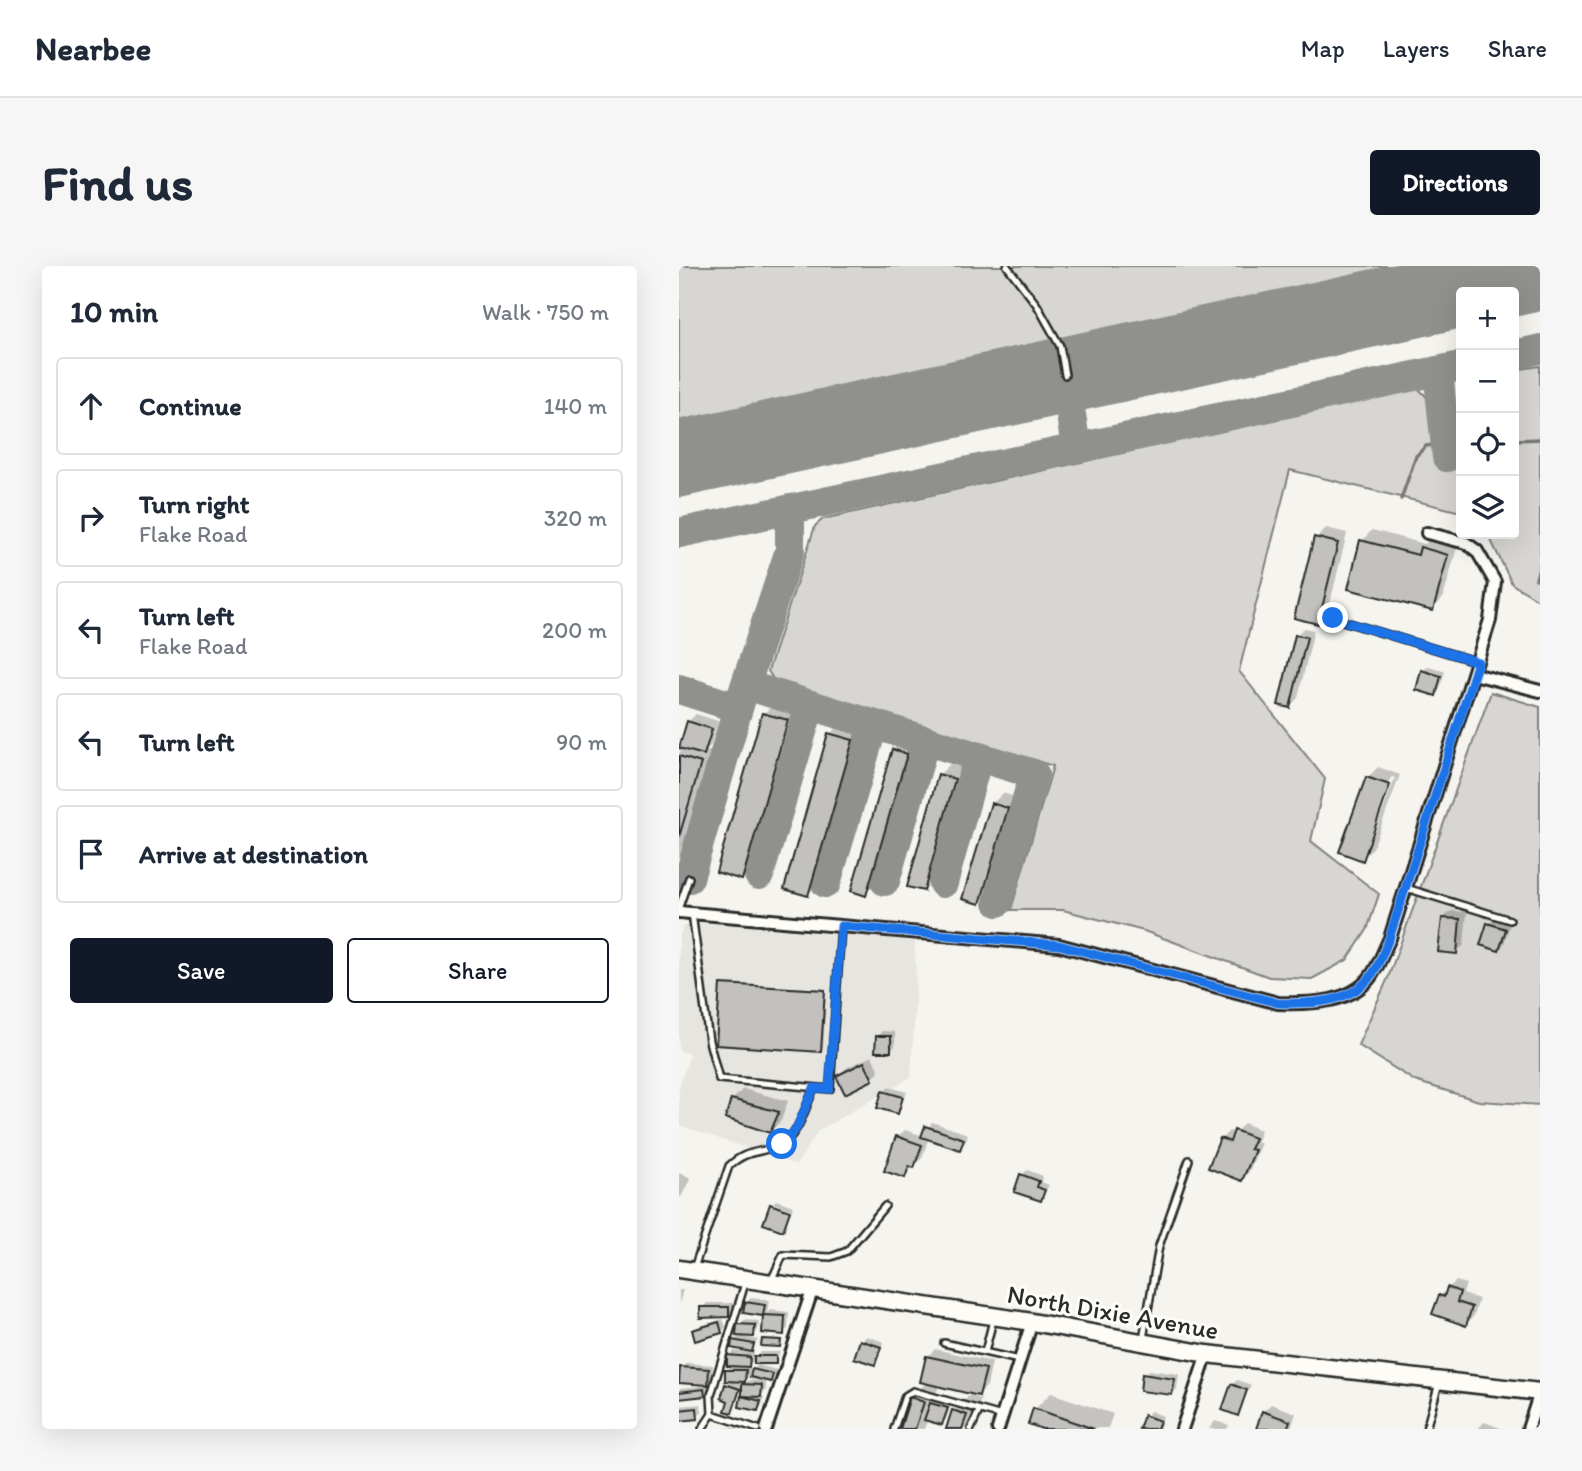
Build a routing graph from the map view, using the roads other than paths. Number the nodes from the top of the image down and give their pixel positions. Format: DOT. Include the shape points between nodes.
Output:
graph roads {
  1 [pos="1007,266"];
  2 [pos="1065,375"];
  3 [pos="1427,533"];
  4 [pos="1333,618"];
  5 [pos="1478,662"];
  6 [pos="1475,674"];
  7 [pos="1540,691"];
  8 [pos="689,878"];
  9 [pos="1406,888"];
  10 [pos="679,909"];
  11 [pos="692,913"];
  12 [pos="1510,920"];
  13 [pos="841,926"];
  14 [pos="814,1088"];
  15 [pos="1189,1160"];
  16 [pos="885,1206"];
  17 [pos="686,1270"];
  18 [pos="746,1280"];
  19 [pos="770,1284"];
  20 [pos="812,1291"];
  21 [pos="993,1317"];
  22 [pos="1032,1322"];
  23 [pos="944,1343"];
  24 [pos="1143,1343"];
  25 [pos="985,1352"];
  26 [pos="1207,1354"];
  27 [pos="1022,1360"];
  28 [pos="1439,1380"];
  29 [pos="1540,1392"];
  30 [pos="979,1411"];
  31 [pos="712,1414"];
  32 [pos="1003,1416"];
  33 [pos="702,1429"];
  34 [pos="758,1429"];
  35 [pos="766,1429"];
  36 [pos="894,1429"];
  37 [pos="971,1429"];
  38 [pos="998,1429"];
  39 [pos="1182,1429"];
  40 [pos="1426,1429"];
  41 [pos="1528,1429"];
  1 -- 2 [label="lane" via="1060,346"];
  3 -- 5 [label="street" via="1466,543 1477,551 1495,582"];
  4 -- 5 [label="lane"];
  5 -- 6 [label="street"];
  6 -- 7 [label="street"];
  6 -- 9 [label="street"];
  8 -- 10 [label="lane"];
  9 -- 12 [label="lane"];
  9 -- 13 [label="street" via="1372,976 1342,998 1308,1004 1278,1003 1059,945"];
  10 -- 11 [label="street"];
  11 -- 13 [label="street"];
  11 -- 14 [label="lane" via="709,1041 719,1079"];
  13 -- 14 [label="lane" via="829,1089"];
  14 -- 17 [label="lane" via="796,1129 782,1144 741,1154 729,1166"];
  15 -- 24 [label="lane" via="1159,1246"];
  16 -- 19 [label="lane" via="847,1251 831,1257 783,1255"];
  17 -- 18 [label="street, North Dixie Avenue"];
  18 -- 19 [label="street, North Dixie Avenue"];
  18 -- 31 [label="lane" via="711,1395"];
  19 -- 20 [label="street, North Dixie Avenue"];
  20 -- 21 [label="street, North Dixie Avenue"];
  20 -- 35 [label="street"];
  21 -- 22 [label="street, North Dixie Avenue"];
  21 -- 25 [label="lane"];
  22 -- 24 [label="street, North Dixie Avenue"];
  22 -- 27 [label="street"];
  23 -- 25 [label="lane"];
  24 -- 26 [label="street, North Dixie Avenue"];
  25 -- 27 [label="lane"];
  26 -- 28 [label="street, North Dixie Avenue"];
  26 -- 39 [label="street"];
  27 -- 32 [label="street"];
  28 -- 29 [label="street, North Dixie Avenue"];
  28 -- 40 [label="lane"];
  29 -- 41 [label="street"];
  30 -- 32 [label="lane"];
  30 -- 36 [label="lane" via="908,1392"];
  30 -- 37 [label="lane"];
  31 -- 33 [label="lane"];
  31 -- 34 [label="lane"];
  32 -- 38 [label="street"];
}
